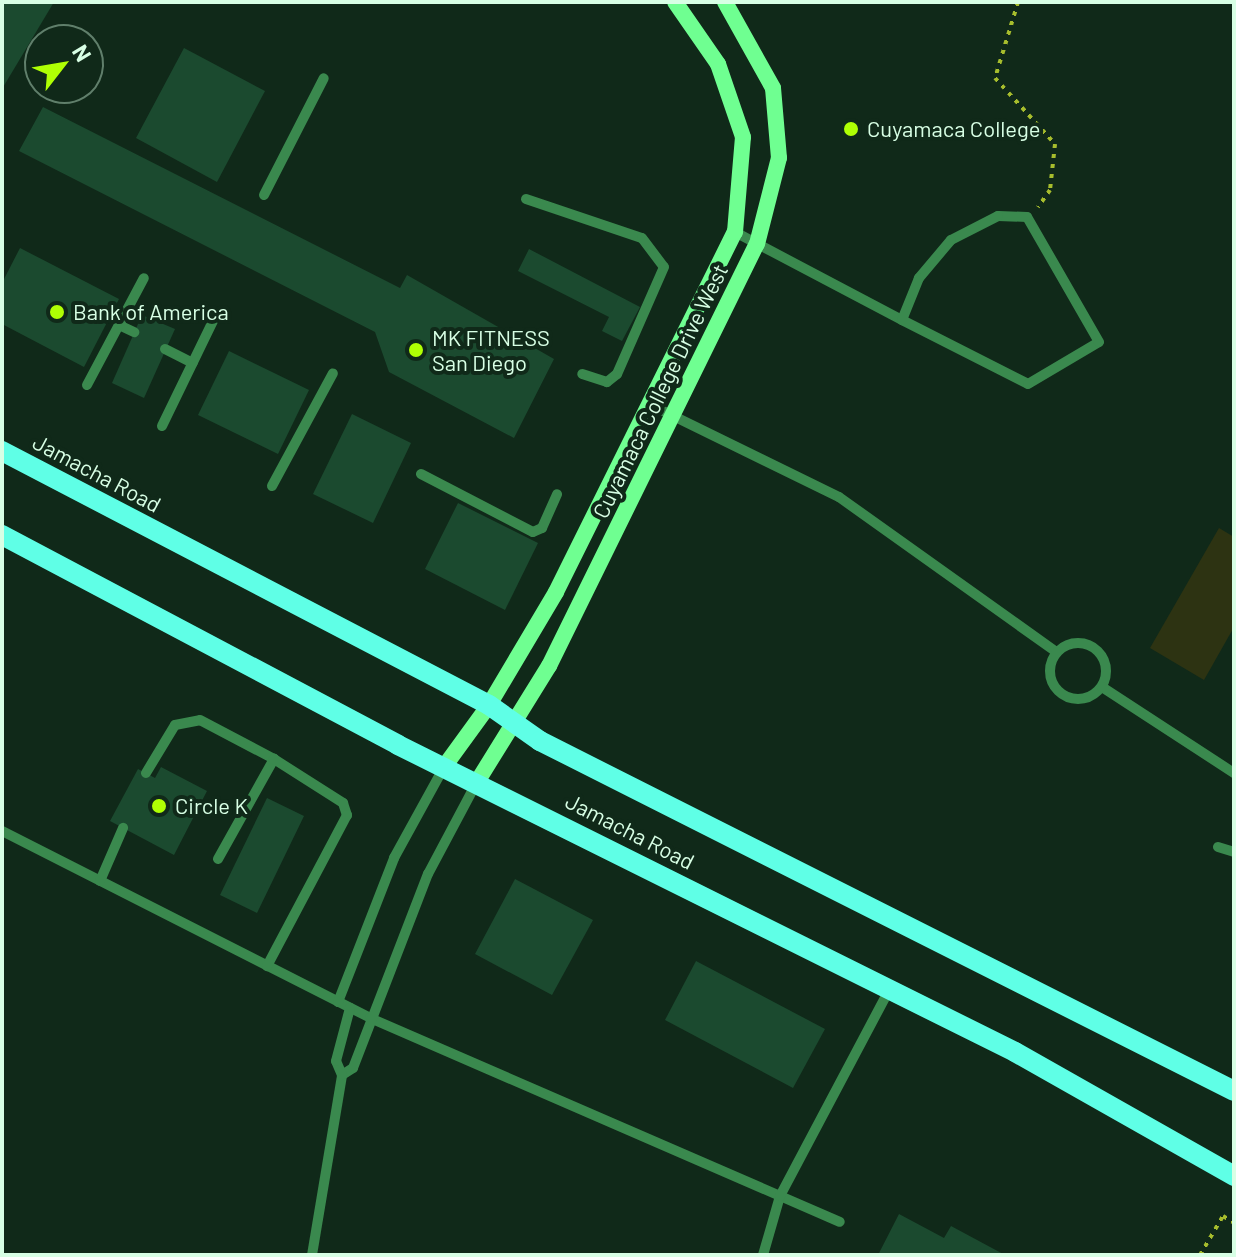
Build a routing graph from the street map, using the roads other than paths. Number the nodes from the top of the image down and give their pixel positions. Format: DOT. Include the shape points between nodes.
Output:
graph roads {
  1 [pos="675,2"];
  2 [pos="725,2"];
  3 [pos="324,78"];
  4 [pos="264,195"];
  5 [pos="526,199"];
  6 [pos="735,232"];
  7 [pos="757,244"];
  8 [pos="144,278"];
  9 [pos="216,315"];
  10 [pos="902,320"];
  11 [pos="119,325"];
  12 [pos="134,332"];
  13 [pos="165,349"];
  14 [pos="193,363"];
  15 [pos="333,373"];
  16 [pos="582,374"];
  17 [pos="87,385"];
  18 [pos="653,406"];
  19 [pos="674,416"];
  20 [pos="162,426"];
  21 [pos="2,451"];
  22 [pos="421,474"];
  23 [pos="272,486"];
  24 [pos="557,494"];
  25 [pos="2,535"];
  26 [pos="1056,652"];
  27 [pos="1102,687"];
  28 [pos="489,705"];
  29 [pos="517,723"];
  30 [pos="274,759"];
  31 [pos="444,767"];
  32 [pos="146,773"];
  33 [pos="1234,773"];
  34 [pos="477,782"];
  35 [pos="123,828"];
  36 [pos="2,831"];
  37 [pos="1218,847"];
  38 [pos="1234,852"];
  39 [pos="218,859"];
  40 [pos="100,881"];
  41 [pos="267,966"];
  42 [pos="890,988"];
  43 [pos="338,1002"];
  44 [pos="350,1008"];
  45 [pos="370,1018"];
  46 [pos="342,1075"];
  47 [pos="1234,1091"];
  48 [pos="1234,1176"];
  49 [pos="780,1196"];
  50 [pos="840,1222"];
  51 [pos="312,1255"];
  52 [pos="763,1255"];
  1 -- 6 [label="street, Cuyamaca College Drive West" via="718,64 743,137"];
  2 -- 7 [label="street, Cuyamaca College Drive West" via="773,88 779,158"];
  3 -- 4 [label="lane"];
  5 -- 16 [label="lane" via="642,238 664,267 617,374 607,382"];
  6 -- 7 [label="lane"];
  6 -- 18 [label="street, Cuyamaca College Drive West"];
  7 -- 10 [label="lane"];
  7 -- 19 [label="street, Cuyamaca College Drive West"];
  8 -- 11 [label="lane"];
  9 -- 14 [label="lane"];
  10 -- 10 [label="lane" via="1028,384 1099,342 1027,217 998,216 951,240 919,278"];
  11 -- 12 [label="lane"];
  11 -- 17 [label="lane"];
  13 -- 14 [label="lane"];
  14 -- 20 [label="lane"];
  15 -- 23 [label="lane"];
  18 -- 19 [label="lane"];
  18 -- 28 [label="street, Cuyamaca College Drive West"];
  19 -- 26 [label="lane" via="839,497"];
  19 -- 29 [label="street, Cuyamaca College Drive West"];
  21 -- 28 [label="main road, Jamacha Road"];
  22 -- 24 [label="lane" via="533,532 542,528"];
  25 -- 31 [label="main road, Jamacha Road"];
  26 -- 27 [label="lane" via="1070,643 1087,644 1101,654 1107,670"];
  26 -- 27 [label="lane" via="1049,672 1061,694 1086,699"];
  27 -- 33 [label="lane"];
  28 -- 29 [label="main road, Jamacha Road"];
  28 -- 31 [label="street, Cuyamaca College Drive West"];
  29 -- 34 [label="street, Cuyamaca College Drive West"];
  29 -- 47 [label="main road, Jamacha Road" via="540,741"];
  30 -- 32 [label="lane" via="200,720 175,725"];
  30 -- 39 [label="lane"];
  30 -- 41 [label="lane" via="335,792 347,815"];
  31 -- 34 [label="main road, Jamacha Road"];
  31 -- 43 [label="lane" via="394,858"];
  34 -- 42 [label="main road, Jamacha Road"];
  34 -- 45 [label="lane" via="428,874"];
  35 -- 40 [label="lane"];
  36 -- 40 [label="lane"];
  37 -- 38 [label="lane"];
  40 -- 41 [label="lane"];
  41 -- 43 [label="lane"];
  42 -- 48 [label="main road, Jamacha Road"];
  42 -- 49 [label="lane"];
  43 -- 44 [label="lane"];
  44 -- 45 [label="lane"];
  44 -- 46 [label="lane" via="336,1061"];
  45 -- 46 [label="lane" via="353,1068"];
  45 -- 49 [label="lane"];
  46 -- 51 [label="lane"];
  49 -- 50 [label="lane"];
  49 -- 52 [label="lane"];
}
